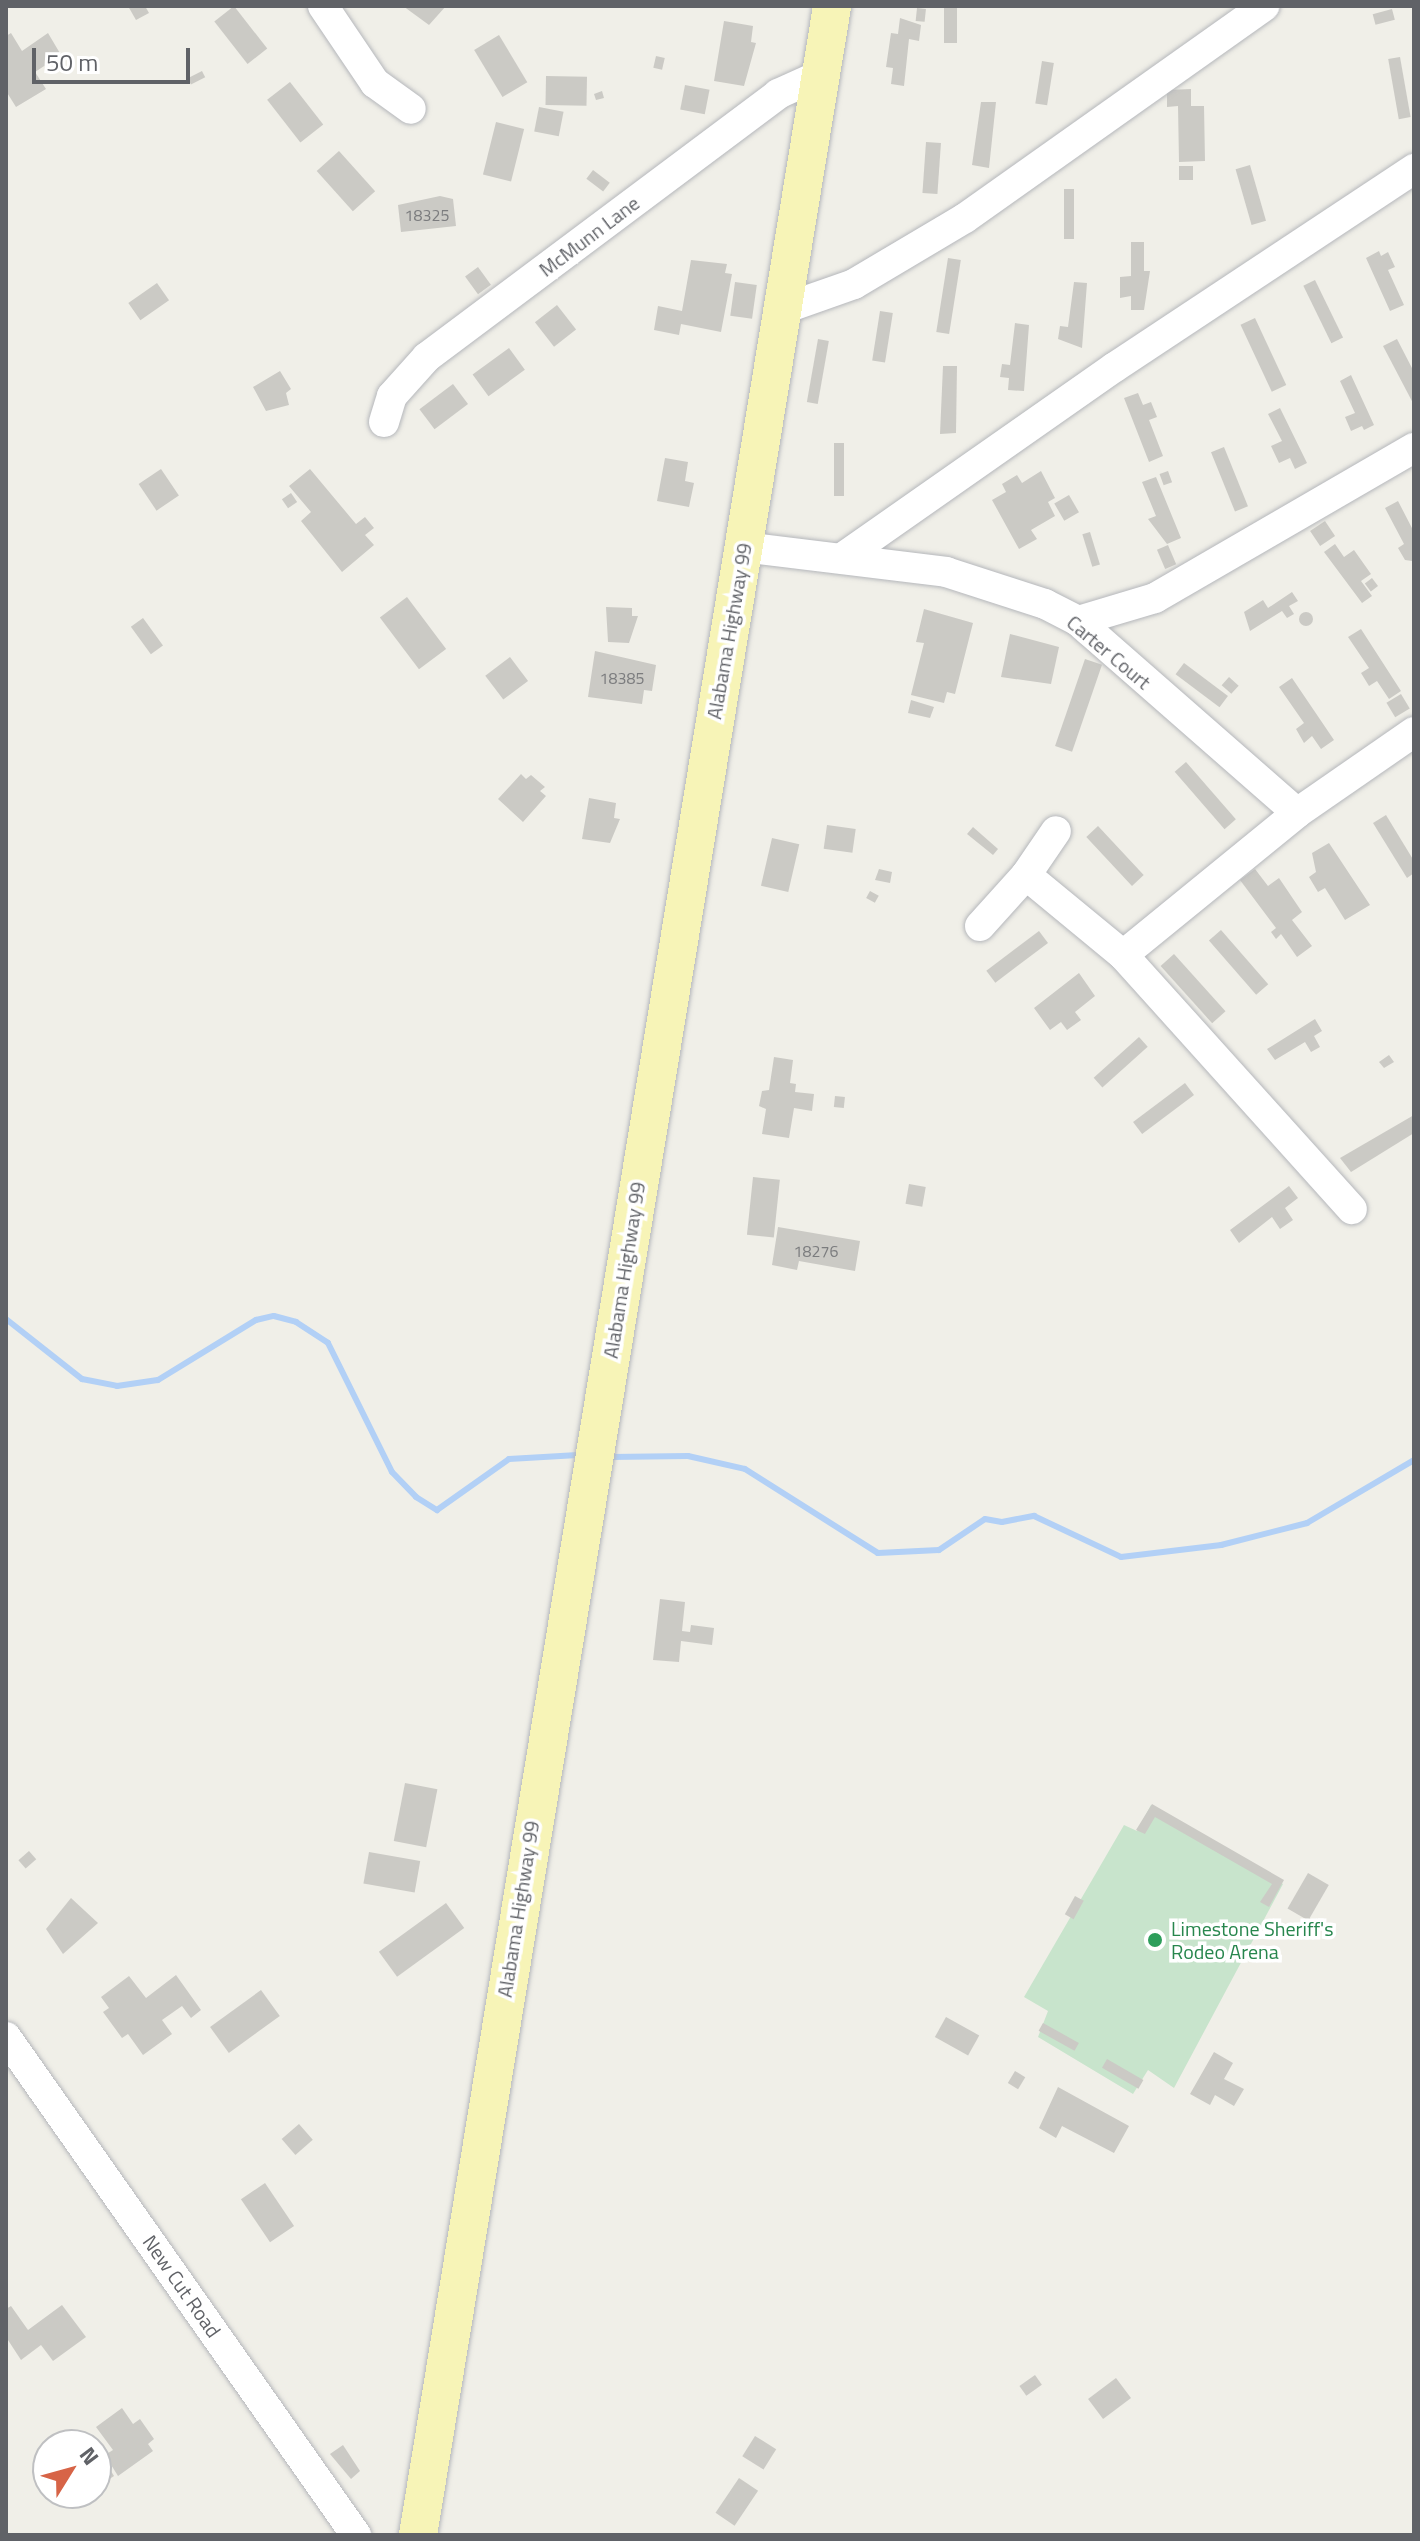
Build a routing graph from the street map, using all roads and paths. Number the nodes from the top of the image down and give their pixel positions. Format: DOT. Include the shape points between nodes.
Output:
graph roads {
  1 [pos="323,6"];
  2 [pos="832,6"];
  3 [pos="1264,6"];
  4 [pos="820,75"];
  5 [pos="411,109"];
  6 [pos="1414,169"];
  7 [pos="786,308"];
  8 [pos="384,422"];
  9 [pos="1414,448"];
  10 [pos="743,547"];
  11 [pos="842,558"];
  12 [pos="1078,621"];
  13 [pos="1414,732"];
  14 [pos="1297,813"];
  15 [pos="1056,831"];
  16 [pos="1026,875"];
  17 [pos="980,926"];
  18 [pos="1123,955"];
  19 [pos="1352,1209"];
  20 [pos="6,2037"];
  21 [pos="356,2535"];
  22 [pos="418,2535"];
  1 -- 5 [label="street" via="375,83"];
  2 -- 4 [label="main road, Alabama Highway 99"];
  3 -- 7 [label="street" via="965,218 854,284"];
  4 -- 7 [label="main road, Alabama Highway 99"];
  4 -- 8 [label="street, McMunn Lane" via="778,94 427,357 392,396"];
  6 -- 11 [label="street" via="1115,367"];
  7 -- 10 [label="main road, Alabama Highway 99"];
  9 -- 12 [label="street" via="1155,598"];
  10 -- 11 [label="street, Carter Court"];
  10 -- 22 [label="main road, Alabama Highway 99"];
  11 -- 12 [label="street, Carter Court" via="946,572 1045,604"];
  12 -- 14 [label="street, Carter Court"];
  13 -- 14 [label="street"];
  14 -- 18 [label="street"];
  15 -- 16 [label="street"];
  16 -- 17 [label="street"];
  16 -- 18 [label="street"];
  18 -- 19 [label="street"];
  20 -- 21 [label="street, New Cut Road"];
}
